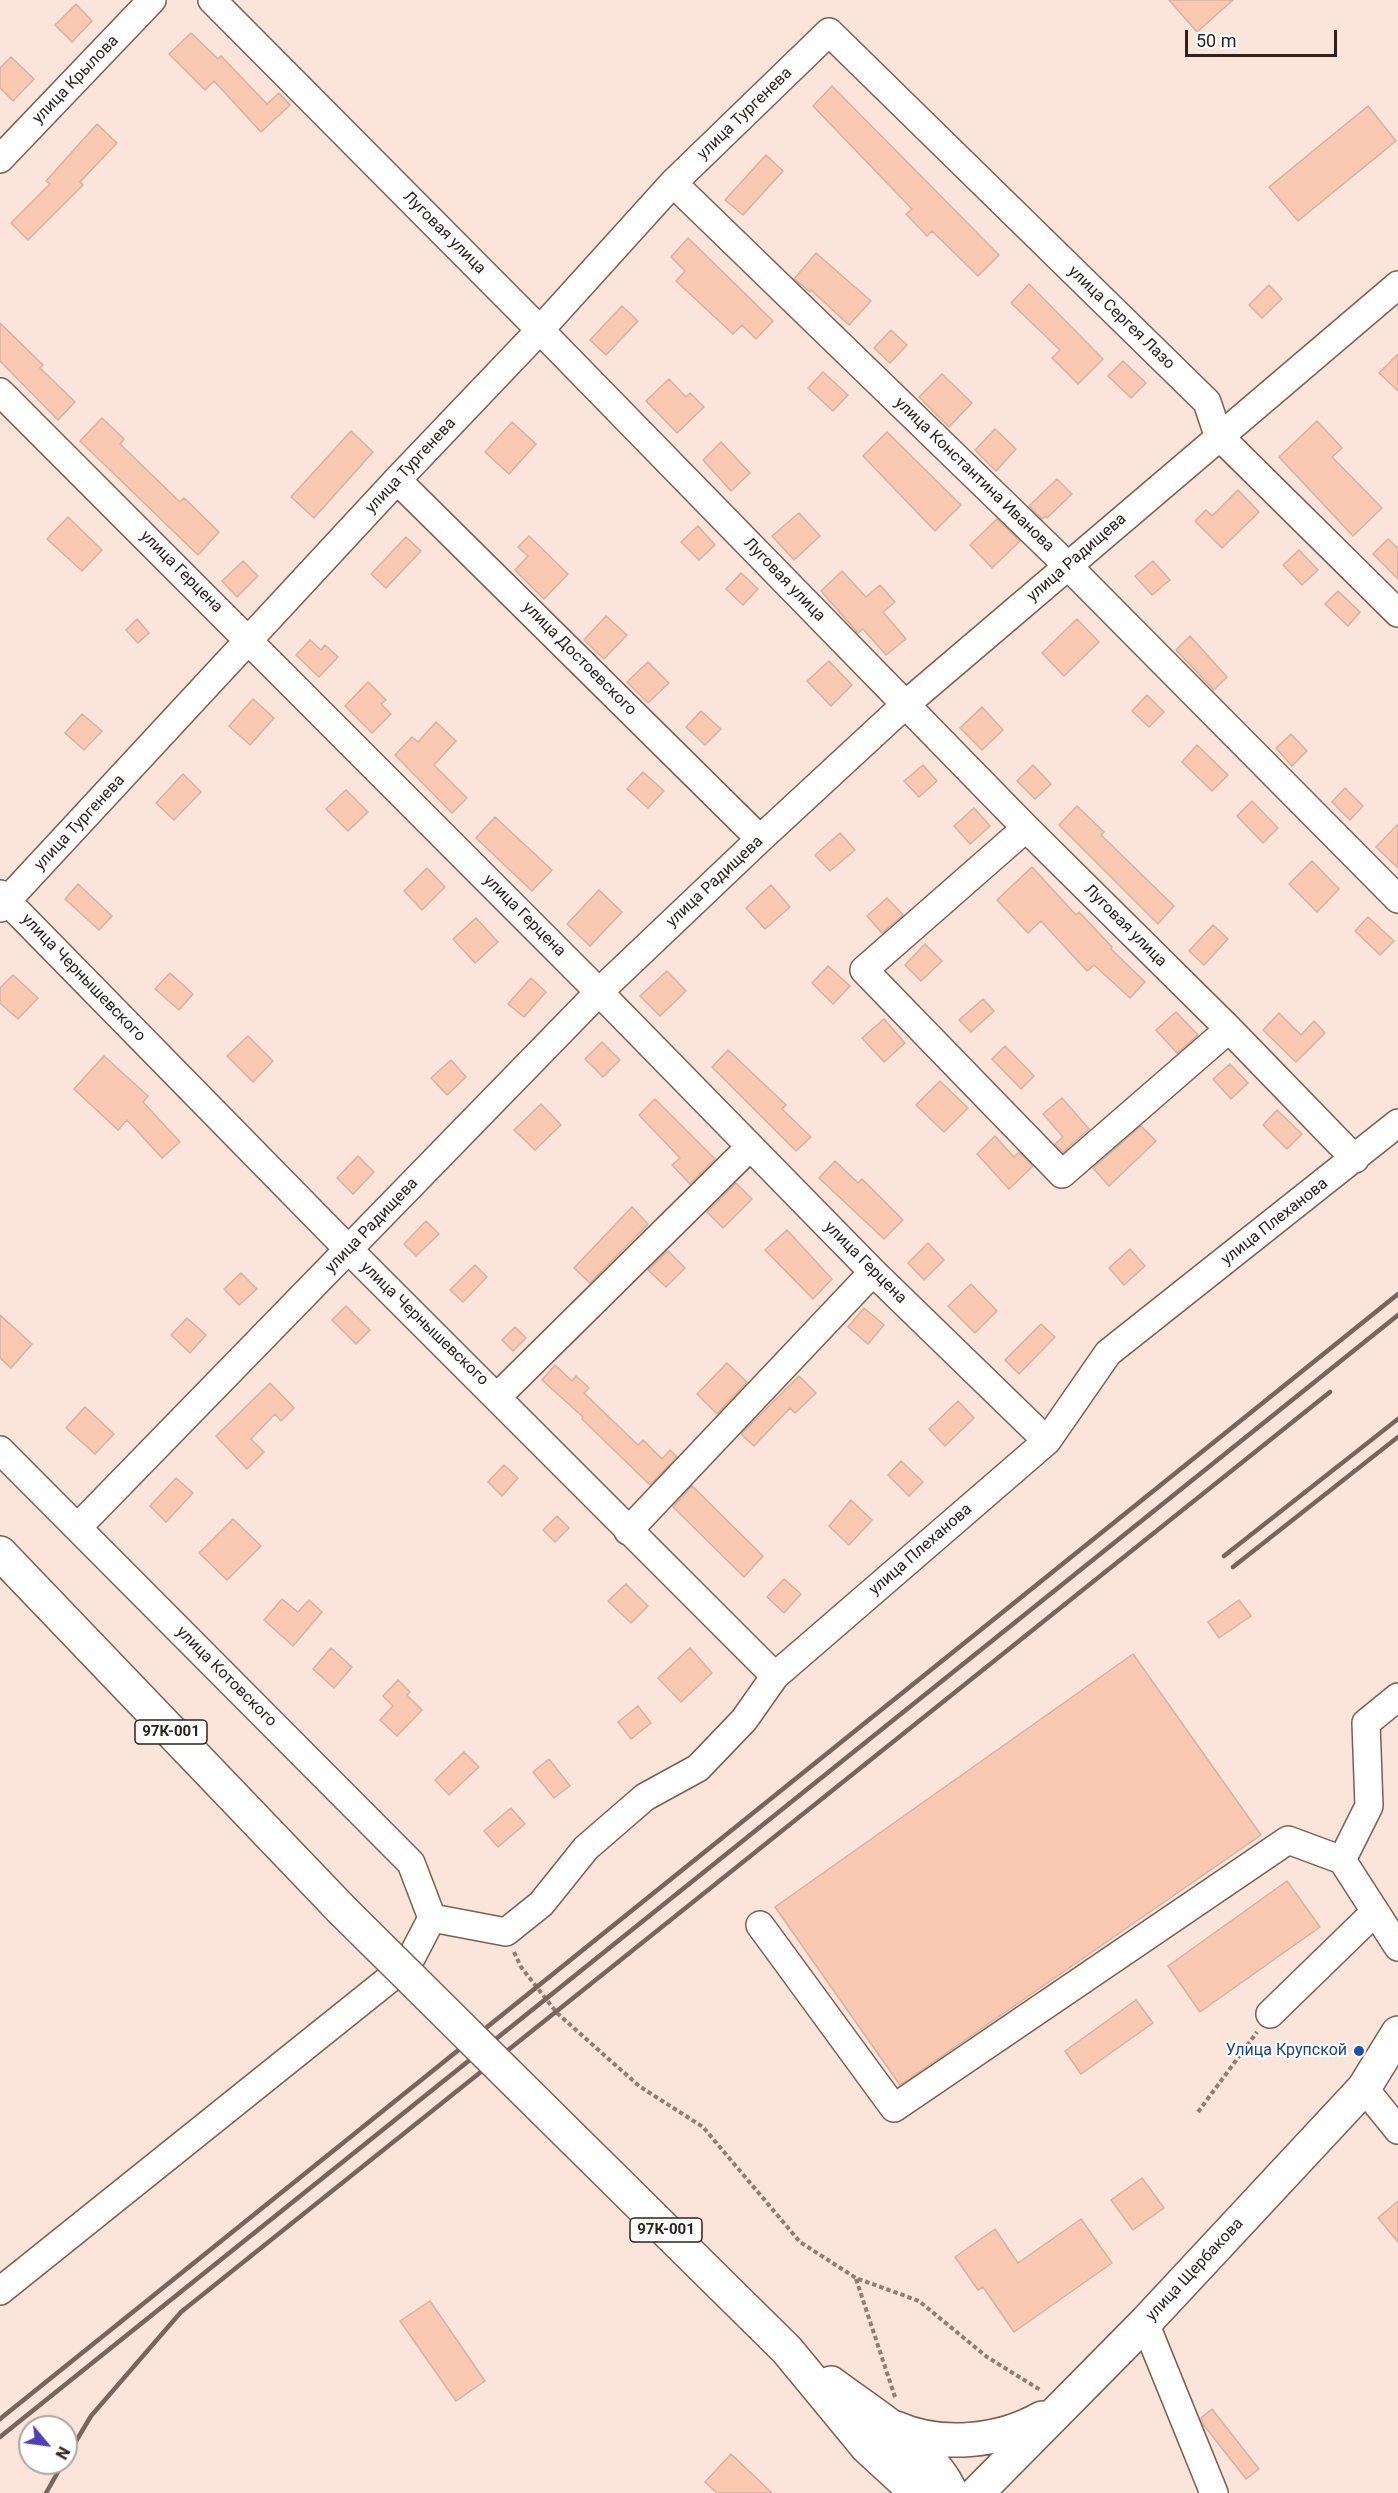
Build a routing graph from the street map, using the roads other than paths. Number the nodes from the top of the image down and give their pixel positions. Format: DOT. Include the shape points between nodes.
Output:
graph roads {
  1 [pos="152,0"];
  2 [pos="212,0"];
  3 [pos="829,32"];
  4 [pos="0,159"];
  5 [pos="674,183"];
  6 [pos="1395,293"];
  7 [pos="540,330"];
  8 [pos="0,392"];
  9 [pos="1218,435"];
  10 [pos="397,480"];
  11 [pos="1068,566"];
  12 [pos="1398,613"];
  13 [pos="250,641"];
  14 [pos="906,704"];
  15 [pos="1026,828"];
  16 [pos="760,839"];
  17 [pos="1398,899"];
  18 [pos="2,901"];
  19 [pos="599,992"];
  20 [pos="1229,1029"];
  21 [pos="1398,1123"];
  22 [pos="750,1147"];
  23 [pos="1355,1159"];
  24 [pos="349,1250"];
  25 [pos="873,1272"];
  26 [pos="498,1396"];
  27 [pos="1047,1441"];
  28 [pos="0,1450"];
  29 [pos="78,1527"];
  30 [pos="628,1531"];
  31 [pos="0,1553"];
  32 [pos="775,1676"];
  33 [pos="1398,1697"];
  34 [pos="1342,1860"];
  35 [pos="1375,1912"];
  36 [pos="432,1918"];
  37 [pos="760,1925"];
  38 [pos="1398,1947"];
  39 [pos="1270,2014"];
  40 [pos="1398,2033"];
  41 [pos="1364,2088"];
  42 [pos="1398,2130"];
  43 [pos="0,2291"];
  44 [pos="1146,2323"];
  45 [pos="1065,2405"];
  46 [pos="885,2434"];
  47 [pos="878,2493"];
  48 [pos="917,2493"];
  49 [pos="951,2493"];
  50 [pos="976,2493"];
  51 [pos="1214,2493"];
  1 -- 4 [label="street, улица Крылова"];
  2 -- 7 [label="street, Луговая улица"];
  3 -- 5 [label="street, улица Тургенева"];
  3 -- 9 [label="street, улица Сергея Лазо" via="1207,402"];
  5 -- 7 [label="street, улица Тургенева"];
  5 -- 11 [label="street, улица Константина Иванова"];
  6 -- 9 [label="street, улица Радищева"];
  7 -- 10 [label="street, улица Тургенева"];
  7 -- 14 [label="street, Луговая улица"];
  8 -- 13 [label="street, улица Герцена"];
  9 -- 11 [label="street, улица Радищева"];
  9 -- 12 [label="street, улица Сергея Лазо"];
  10 -- 13 [label="street, улица Тургенева"];
  10 -- 16 [label="street, улица Достоевского"];
  11 -- 14 [label="street, улица Радищева"];
  11 -- 17 [label="street, улица Константина Иванова"];
  13 -- 18 [label="street, улица Тургенева"];
  13 -- 19 [label="street, улица Герцена"];
  14 -- 15 [label="street, Луговая улица"];
  14 -- 16 [label="street, улица Радищева"];
  15 -- 20 [label="street, Луговая улица"];
  15 -- 20 [label="street" via="864,970 1062,1173"];
  16 -- 19 [label="street, улица Радищева"];
  18 -- 24 [label="street, улица Чернышевского"];
  19 -- 22 [label="street, улица Герцена"];
  19 -- 24 [label="street, улица Радищева"];
  20 -- 23 [label="street, Луговая улица"];
  21 -- 23 [label="street, улица Плеханова"];
  22 -- 25 [label="street, улица Герцена"];
  22 -- 26 [label="street"];
  23 -- 27 [label="street, улица Плеханова" via="1108,1353"];
  24 -- 26 [label="street, улица Чернышевского"];
  24 -- 29 [label="street, улица Радищева"];
  25 -- 27 [label="street, улица Герцена"];
  25 -- 30 [label="street"];
  26 -- 30 [label="street, улица Чернышевского"];
  27 -- 32 [label="street, улица Плеханова"];
  28 -- 29 [label="street, улица Котовского"];
  29 -- 36 [label="street, улица Котовского" via="411,1863"];
  30 -- 32 [label="street, улица Чернышевского"];
  31 -- 46 [label="main road, 97К-001, bridge" via="342,1910 787,2350"];
  32 -- 36 [label="street, улица Плеханова" via="744,1720 698,1768 645,1797 586,1848 541,1904 506,1932"];
  33 -- 34 [label="street" via="1366,1723 1369,1806"];
  34 -- 35 [label="street"];
  34 -- 37 [label="street" via="1288,1840 894,2108"];
  35 -- 38 [label="street"];
  35 -- 39 [label="street"];
  36 -- 43 [label="street" via="408,1964"];
  40 -- 41 [label="main road, улица Щербакова"];
  41 -- 42 [label="street"];
  41 -- 44 [label="main road, улица Щербакова"];
  44 -- 45 [label="main road, улица Щербакова"];
  44 -- 51 [label="street"];
  45 -- 46 [label="main road" via="1029,2425 976,2439"];
  45 -- 50 [label="main road, улица Щербакова"];
  46 -- 47 [label="main road"];
  46 -- 48 [label="main road, 97К-001"];
  46 -- 49 [label="main road, 97К-001" via="938,2469"];
}
